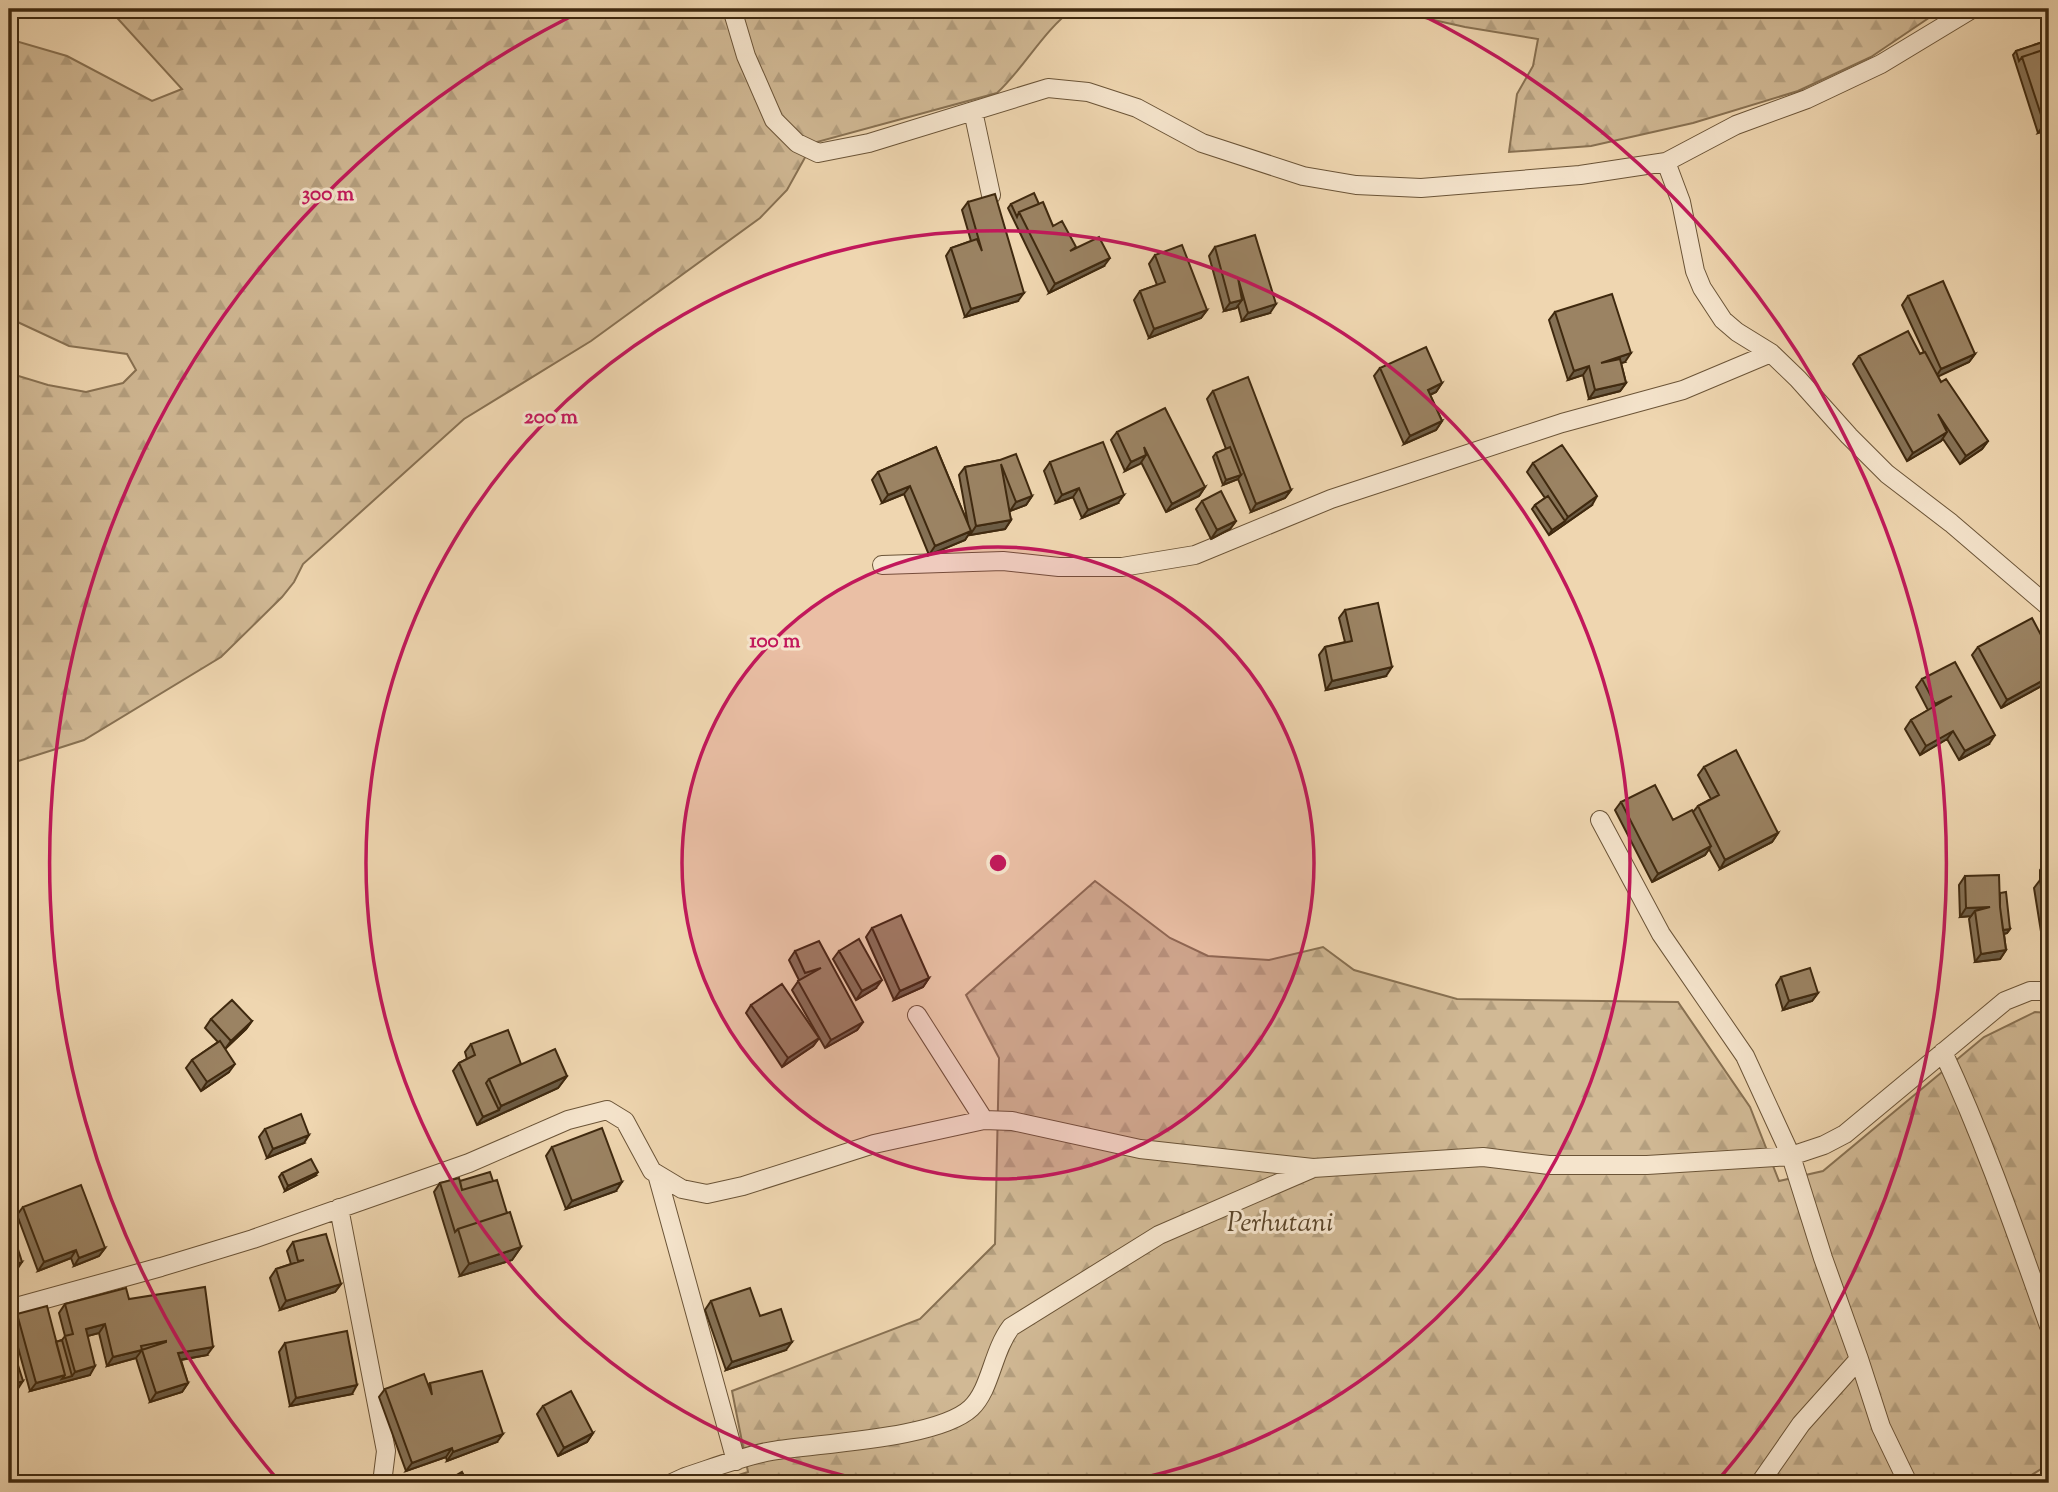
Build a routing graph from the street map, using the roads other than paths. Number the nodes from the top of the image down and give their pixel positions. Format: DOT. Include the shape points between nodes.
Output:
graph roads {
  1 [pos="732,9"];
  2 [pos="1972,9"];
  3 [pos="973,111"];
  4 [pos="1666,162"];
  5 [pos="991,195"];
  6 [pos="1771,353"];
  7 [pos="882,565"];
  8 [pos="2049,607"];
  9 [pos="1600,820"];
  10 [pos="2049,991"];
  11 [pos="917,1015"];
  12 [pos="1943,1052"];
  13 [pos="984,1121"];
  14 [pos="1791,1156"];
  15 [pos="1314,1168"];
  16 [pos="657,1174"];
  17 [pos="339,1208"];
  18 [pos="9,1309"];
  19 [pos="2049,1326"];
  20 [pos="1859,1359"];
  21 [pos="736,1461"];
  22 [pos="382,1483"];
  23 [pos="672,1483"];
  24 [pos="1760,1483"];
  25 [pos="1908,1483"];
  1 -- 3 [label="street" via="746,56 774,120 797,143 818,153 869,143"];
  2 -- 4 [label="street" via="1881,64 1807,99 1736,125"];
  3 -- 4 [label="street" via="1048,88 1088,92 1138,108 1202,143 1249,160 1356,185 1422,188 1580,175"];
  3 -- 5 [label="street"];
  4 -- 6 [label="street" via="1682,202 1690,254 1702,288 1723,320"];
  6 -- 7 [label="street" via="1683,390 1562,423 1331,499 1195,555 1122,567 1003,561"];
  6 -- 8 [label="street" via="1887,474"];
  9 -- 14 [label="street" via="1661,934 1745,1056"];
  10 -- 12 [label="street" via="2030,991 2005,1001"];
  11 -- 13 [label="street"];
  12 -- 14 [label="street" via="1845,1134"];
  12 -- 19 [label="street" via="1976,1123"];
  13 -- 15 [label="street" via="1012,1121 1140,1149"];
  13 -- 16 [label="street" via="874,1144 707,1194 682,1189"];
  14 -- 15 [label="street" via="1600,1166 1483,1157"];
  14 -- 20 [label="street"];
  15 -- 21 [label="street" via="1159,1235 1011,1327 1001,1340 985,1388 971,1408 954,1419 916,1431 769,1451"];
  16 -- 17 [label="street" via="625,1121 607,1110 568,1119 469,1163"];
  16 -- 21 [label="street"];
  17 -- 18 [label="street" via="253,1239"];
  17 -- 22 [label="street" via="386,1451"];
  20 -- 24 [label="street" via="1801,1424"];
  20 -- 25 [label="street" via="1881,1427"];
  21 -- 23 [label="street"];
}
